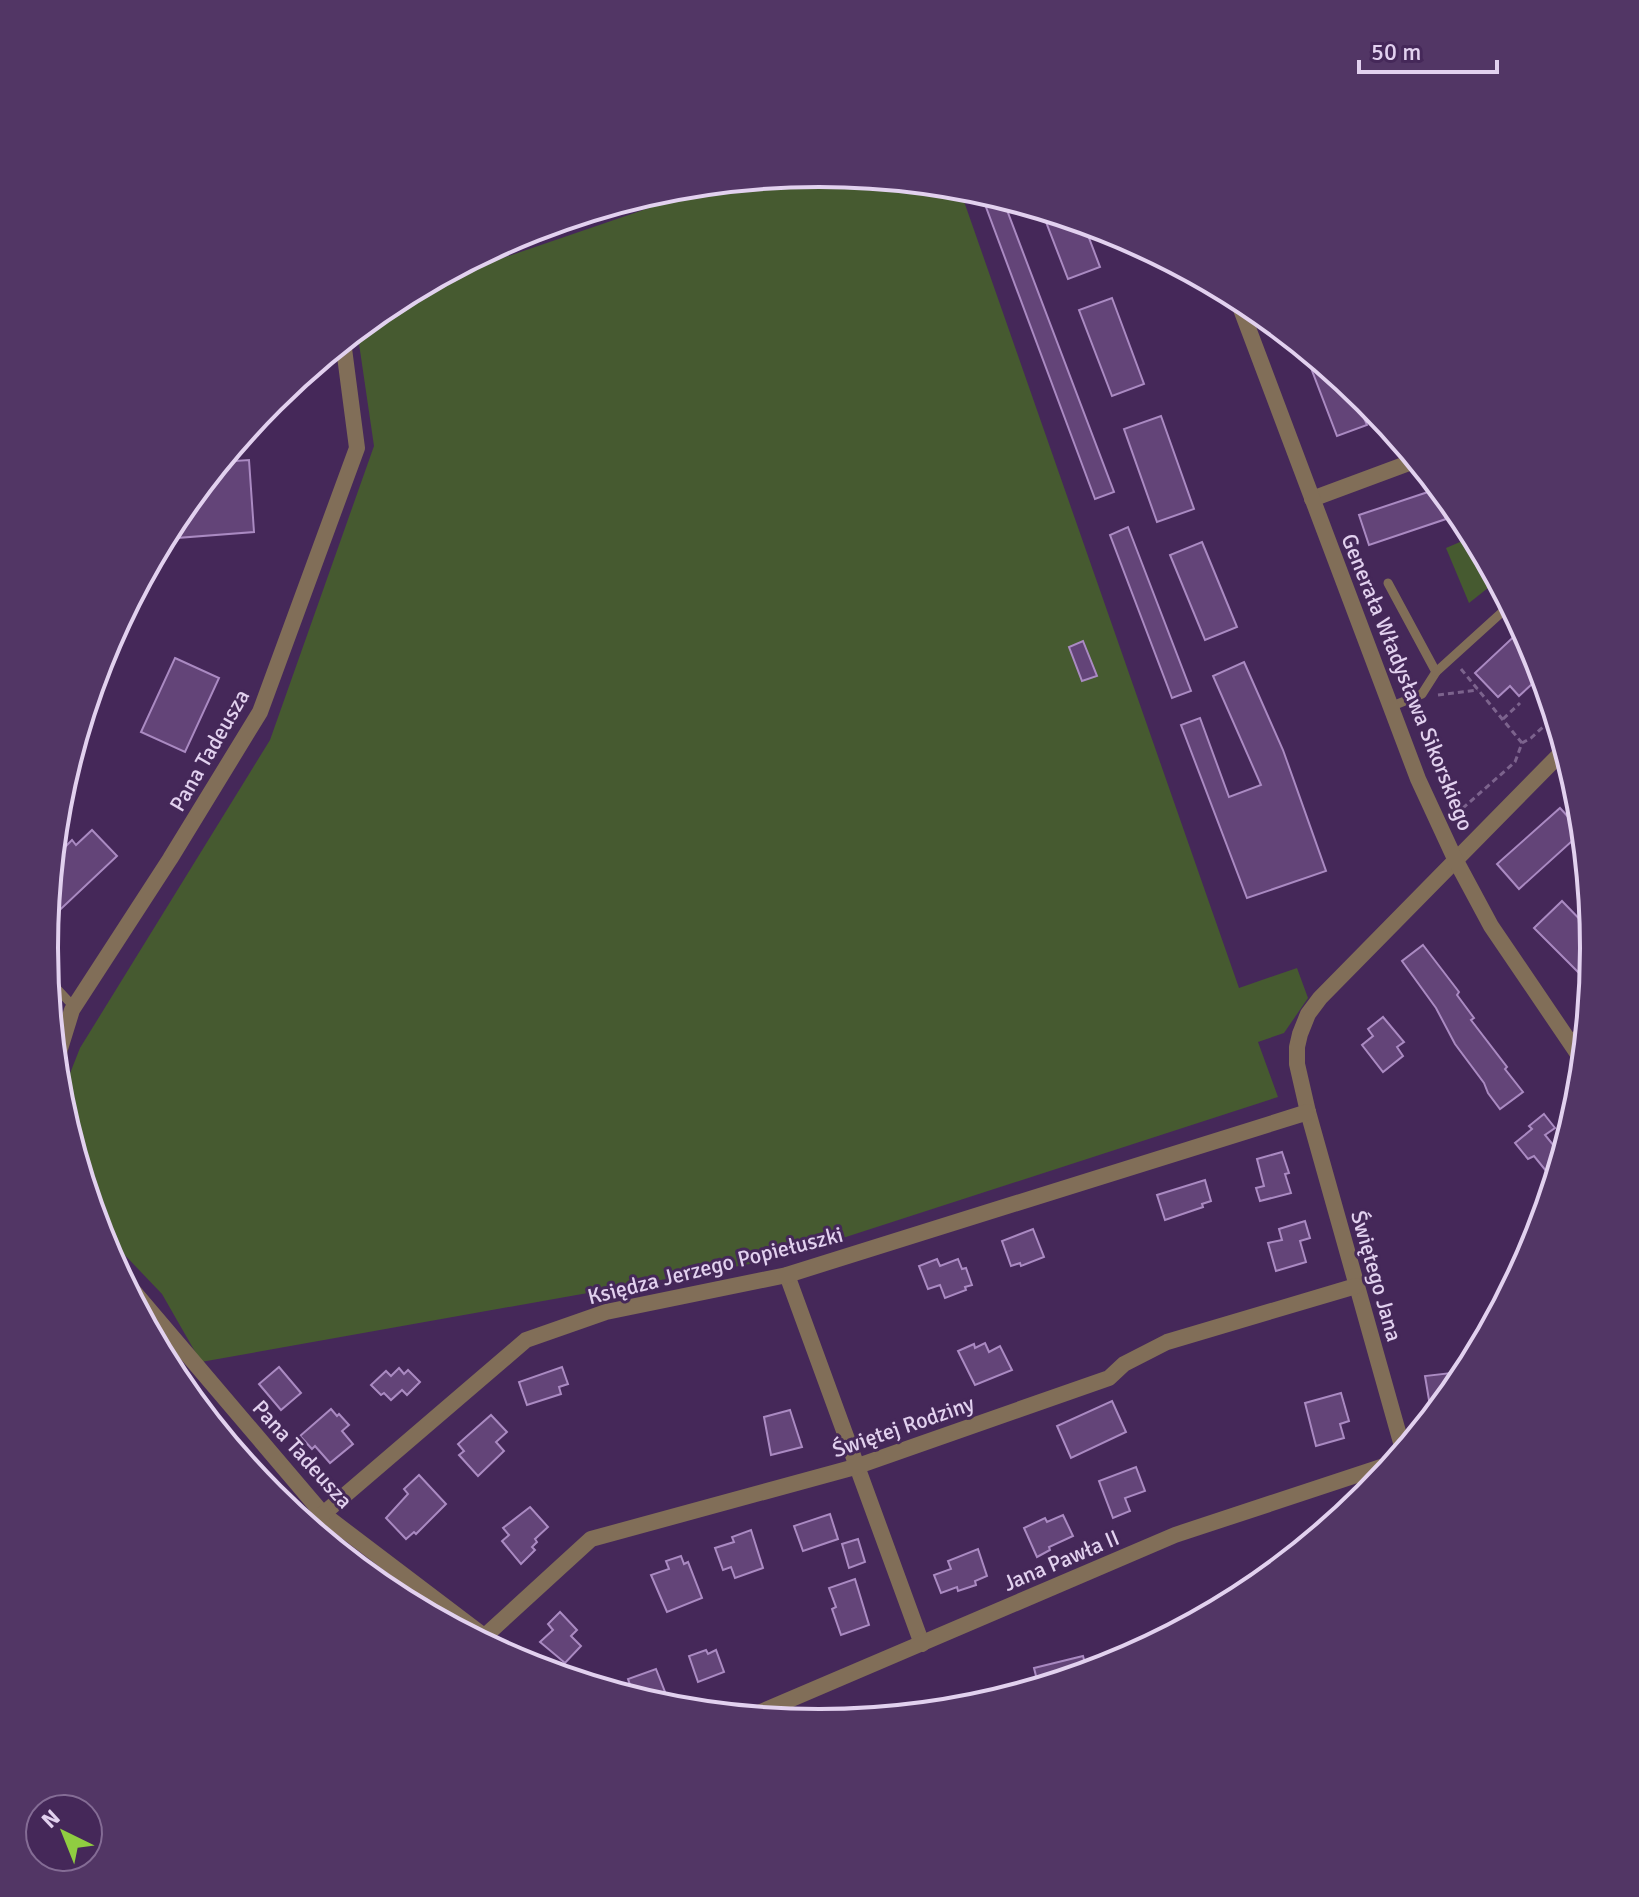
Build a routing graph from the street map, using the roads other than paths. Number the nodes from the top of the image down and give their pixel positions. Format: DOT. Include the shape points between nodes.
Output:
graph roads {
  1 [pos="1243,315"];
  2 [pos="345,353"];
  3 [pos="1407,464"];
  4 [pos="1312,499"];
  5 [pos="1388,583"];
  6 [pos="1502,612"];
  7 [pos="1436,672"];
  8 [pos="1390,707"];
  9 [pos="1556,758"];
  10 [pos="1455,859"];
  11 [pos="60,992"];
  12 [pos="74,1007"];
  13 [pos="1575,1036"];
  14 [pos="64,1038"];
  15 [pos="1568,1041"];
  16 [pos="1574,1049"];
  17 [pos="1308,1112"];
  18 [pos="787,1275"];
  19 [pos="1356,1286"];
  20 [pos="151,1312"];
  21 [pos="1400,1441"];
  22 [pos="855,1467"];
  23 [pos="1375,1469"];
  24 [pos="323,1514"];
  25 [pos="468,1623"];
  26 [pos="488,1633"];
  27 [pos="922,1644"];
  28 [pos="785,1709"];
  1 -- 4 [label="street, Generała Władysława Sikorskiego"];
  2 -- 12 [label="street, Pana Tadeusza" via="357,448 260,712"];
  3 -- 4 [label="street"];
  4 -- 8 [label="street, Generała Władysława Sikorskiego"];
  5 -- 7 [label="lane"];
  6 -- 7 [label="lane"];
  7 -- 8 [label="lane" via="1422,694"];
  8 -- 10 [label="street, Generała Władysława Sikorskiego"];
  9 -- 10 [label="street, Świętego Jana"];
  10 -- 15 [label="street, Generała Władysława Sikorskiego" via="1491,926"];
  10 -- 17 [label="street, Świętego Jana" via="1308,1014 1297,1047"];
  11 -- 12 [label="lane"];
  12 -- 14 [label="street, Pana Tadeusza"];
  13 -- 15 [label="lane"];
  15 -- 16 [label="street, Generała Władysława Sikorskiego"];
  17 -- 18 [label="street, Księdza Jerzego Popiełuszki"];
  17 -- 19 [label="street, Świętego Jana"];
  18 -- 22 [label="street"];
  18 -- 24 [label="street, Księdza Jerzego Popiełuszki" via="606,1312 526,1340"];
  19 -- 21 [label="street, Świętego Jana"];
  19 -- 22 [label="street, Świętej Rodziny" via="1167,1342 1109,1378"];
  20 -- 24 [label="street, Pana Tadeusza"];
  22 -- 26 [label="street, Świętej Rodziny" via="591,1539"];
  22 -- 27 [label="street"];
  23 -- 27 [label="street, Jana Pawła II" via="1175,1535"];
  24 -- 25 [label="street, Pana Tadeusza"];
  27 -- 28 [label="street, Jana Pawła II"];
}
